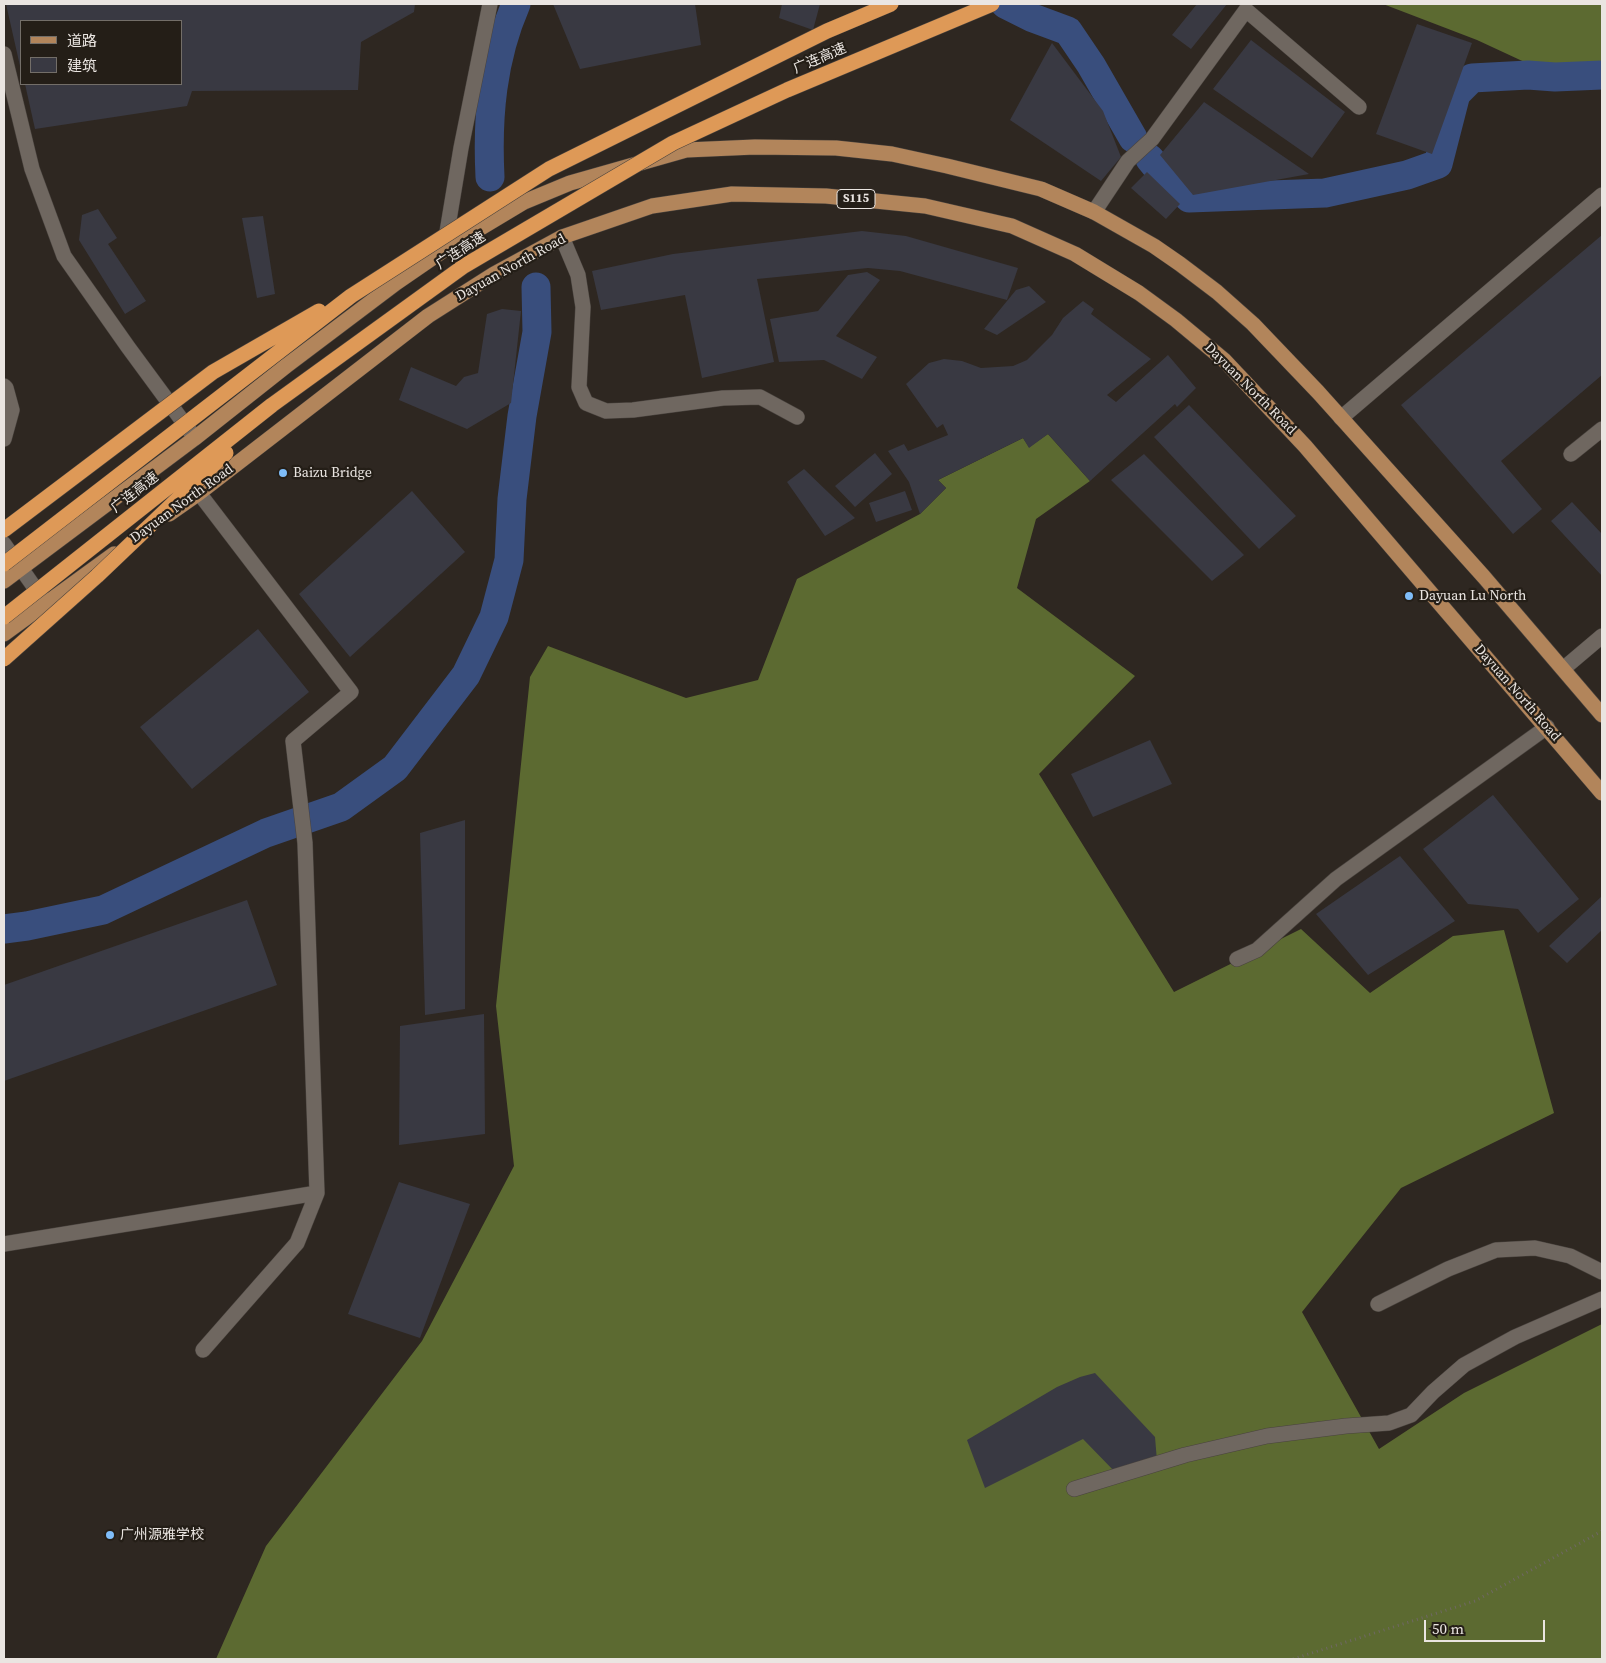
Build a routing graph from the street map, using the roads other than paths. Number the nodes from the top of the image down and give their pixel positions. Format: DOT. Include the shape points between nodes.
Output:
graph roads {
  1 [pos="490,4"];
  2 [pos="891,4"];
  3 [pos="992,4"];
  4 [pos="4,54"];
  5 [pos="1359,107"];
  6 [pos="1602,195"];
  7 [pos="1094,212"];
  8 [pos="562,237"];
  9 [pos="444,250"];
  10 [pos="401,264"];
  11 [pos="4,386"];
  12 [pos="287,395"];
  13 [pos="796,417"];
  14 [pos="1341,418"];
  15 [pos="1602,429"];
  16 [pos="195,438"];
  17 [pos="4,439"];
  18 [pos="1571,454"];
  19 [pos="199,492"];
  20 [pos="4,530"];
  21 [pos="4,544"];
  22 [pos="4,564"];
  23 [pos="21,568"];
  24 [pos="4,581"];
  25 [pos="45,602"];
  26 [pos="4,617"];
  27 [pos="4,634"];
  28 [pos="1602,636"];
  29 [pos="4,659"];
  30 [pos="1563,669"];
  31 [pos="1602,715"];
  32 [pos="1547,728"];
  33 [pos="1602,792"];
  34 [pos="1237,959"];
  35 [pos="317,1193"];
  36 [pos="4,1244"];
  37 [pos="1602,1272"];
  38 [pos="1602,1299"];
  39 [pos="1378,1304"];
  40 [pos="203,1350"];
  41 [pos="1074,1489"];
  1 -- 9 [label="street" via="460,148"];
  2 -- 10 [label="highway, 广连高速, bridge" via="826,31 549,169"];
  3 -- 12 [label="highway, 广连高速, bridge" via="787,90 673,143 464,266"];
  4 -- 16 [label="street" via="32,169 64,256"];
  5 -- 7 [label="street" via="1246,10 1152,139 1128,161"];
  6 -- 14 [label="street"];
  7 -- 9 [label="main road" via="1041,189 892,154 836,148 686,150 570,183 524,202"];
  7 -- 14 [label="main road" via="1154,246 1217,292 1253,324"];
  8 -- 13 [label="street" via="578,275 583,307 578,387 586,403 606,411 760,397"];
  8 -- 19 [label="main road, Dayuan North Road / S115" via="494,274 428,316"];
  8 -- 32 [label="main road, Dayuan North Road / S115" via="652,206 732,194 826,196 944,210 1012,226 1075,254 1139,293 1224,360 1306,446"];
  9 -- 16 [label="main road" via="309,348"];
  10 -- 20 [label="highway, bridge" via="213,372"];
  10 -- 22 [label="highway, 广连高速, bridge" via="351,296"];
  11 -- 17 [label="street" via="12,410"];
  12 -- 26 [label="highway, 广连高速, bridge"];
  12 -- 29 [label="highway, bridge" via="97,576"];
  14 -- 30 [label="main road"];
  15 -- 18 [label="street"];
  16 -- 23 [label="main road"];
  19 -- 25 [label="main road, Dayuan North Road / S115"];
  19 -- 35 [label="street" via="351,692 293,741 305,842"];
  21 -- 23 [label="street"];
  23 -- 24 [label="main road"];
  23 -- 25 [label="street"];
  25 -- 27 [label="main road, Dayuan North Road / S115"];
  28 -- 30 [label="street"];
  30 -- 31 [label="main road"];
  32 -- 33 [label="main road, Dayuan North Road / S115"];
  32 -- 34 [label="street" via="1336,879 1257,950"];
  35 -- 36 [label="street"];
  35 -- 40 [label="street" via="297,1242"];
  37 -- 39 [label="street" via="1570,1256 1535,1248 1496,1250 1448,1269"];
  38 -- 41 [label="street" via="1514,1337 1464,1365 1404,1418 1389,1423 1266,1436 1185,1455"];
}
